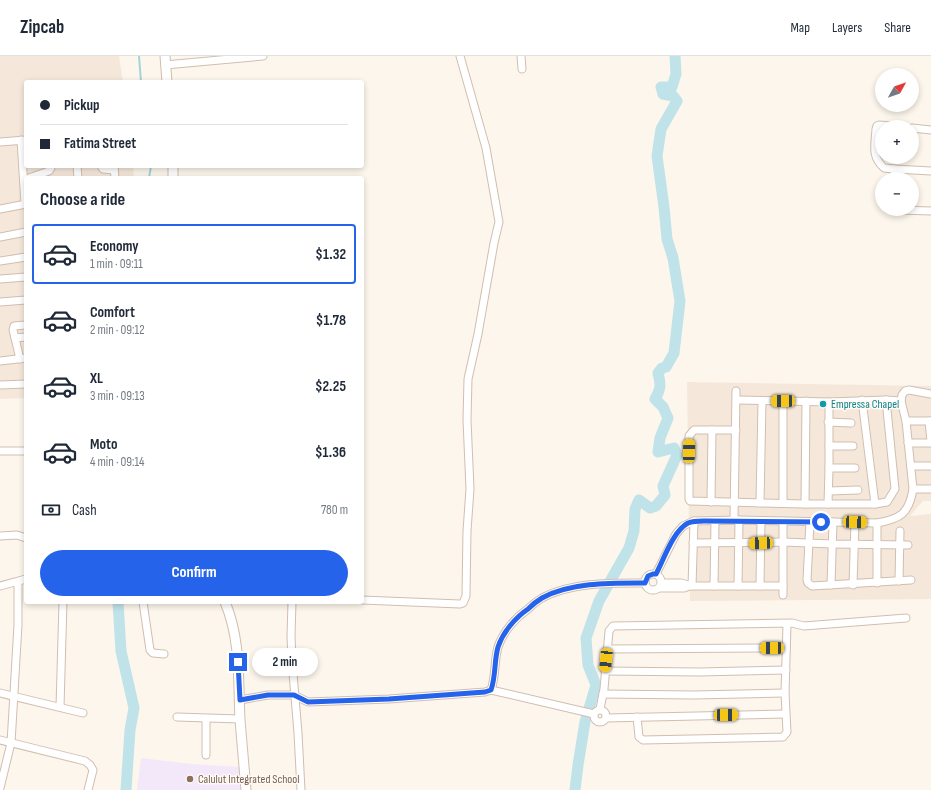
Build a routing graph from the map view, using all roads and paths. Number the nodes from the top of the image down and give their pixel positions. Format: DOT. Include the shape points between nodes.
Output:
graph roads {
  1 [pos="264,56"];
  2 [pos="460,56"];
  3 [pos="521,56"];
  4 [pos="165,61"];
  5 [pos="522,69"];
  6 [pos="167,80"];
  7 [pos="919,129"];
  8 [pos="931,130"];
  9 [pos="23,140"];
  10 [pos="0,142"];
  11 [pos="875,142"];
  12 [pos="875,156"];
  13 [pos="24,164"];
  14 [pos="881,164"];
  15 [pos="51,168"];
  16 [pos="103,168"];
  17 [pos="114,168"];
  18 [pos="894,169"];
  19 [pos="931,171"];
  20 [pos="35,176"];
  21 [pos="24,204"];
  22 [pos="0,209"];
  23 [pos="919,210"];
  24 [pos="931,210"];
  25 [pos="24,232"];
  26 [pos="0,238"];
  27 [pos="24,257"];
  28 [pos="0,261"];
  29 [pos="24,277"];
  30 [pos="0,279"];
  31 [pos="24,300"];
  32 [pos="0,302"];
  33 [pos="24,325"];
  34 [pos="24,337"];
  35 [pos="15,338"];
  36 [pos="23,358"];
  37 [pos="0,361"];
  38 [pos="24,384"];
  39 [pos="0,385"];
  40 [pos="736,391"];
  41 [pos="931,394"];
  42 [pos="737,400"];
  43 [pos="862,400"];
  44 [pos="886,400"];
  45 [pos="762,401"];
  46 [pos="783,401"];
  47 [pos="806,401"];
  48 [pos="901,401"];
  49 [pos="828,402"];
  50 [pos="930,421"];
  51 [pos="828,422"];
  52 [pos="906,422"];
  53 [pos="851,423"];
  54 [pos="712,430"];
  55 [pos="736,430"];
  56 [pos="931,442"];
  57 [pos="908,443"];
  58 [pos="828,446"];
  59 [pos="853,446"];
  60 [pos="0,451"];
  61 [pos="24,451"];
  62 [pos="911,466"];
  63 [pos="931,466"];
  64 [pos="829,468"];
  65 [pos="855,468"];
  66 [pos="931,488"];
  67 [pos="913,489"];
  68 [pos="858,490"];
  69 [pos="829,491"];
  70 [pos="712,502"];
  71 [pos="734,502"];
  72 [pos="760,503"];
  73 [pos="783,503"];
  74 [pos="805,504"];
  75 [pos="828,504"];
  76 [pos="875,504"];
  77 [pos="737,520"];
  78 [pos="694,521"];
  79 [pos="715,521"];
  80 [pos="783,521"];
  81 [pos="761,522"];
  82 [pos="810,522"];
  83 [pos="833,522"];
  84 [pos="855,522"];
  85 [pos="877,523"];
  86 [pos="900,531"];
  87 [pos="0,536"];
  88 [pos="24,537"];
  89 [pos="784,542"];
  90 [pos="693,543"];
  91 [pos="715,543"];
  92 [pos="738,543"];
  93 [pos="761,543"];
  94 [pos="809,544"];
  95 [pos="832,544"];
  96 [pos="854,544"];
  97 [pos="877,544"];
  98 [pos="900,544"];
  99 [pos="908,545"];
  100 [pos="656,574"];
  101 [pos="24,580"];
  102 [pos="911,580"];
  103 [pos="899,581"];
  104 [pos="18,582"];
  105 [pos="645,583"];
  106 [pos="877,583"];
  107 [pos="831,585"];
  108 [pos="853,585"];
  109 [pos="0,586"];
  110 [pos="660,586"];
  111 [pos="690,586"];
  112 [pos="714,586"];
  113 [pos="738,586"];
  114 [pos="760,586"];
  115 [pos="783,586"];
  116 [pos="783,595"];
  117 [pos="364,600"];
  118 [pos="63,604"];
  119 [pos="143,604"];
  120 [pos="226,604"];
  121 [pos="292,604"];
  122 [pos="906,618"];
  123 [pos="787,624"];
  124 [pos="786,648"];
  125 [pos="607,649"];
  126 [pos="164,654"];
  127 [pos="786,670"];
  128 [pos="605,671"];
  129 [pos="491,690"];
  130 [pos="0,693"];
  131 [pos="785,693"];
  132 [pos="603,694"];
  133 [pos="294,695"];
  134 [pos="14,696"];
  135 [pos="240,700"];
  136 [pos="60,707"];
  137 [pos="600,709"];
  138 [pos="84,713"];
  139 [pos="592,714"];
  140 [pos="785,714"];
  141 [pos="177,717"];
  142 [pos="637,717"];
  143 [pos="606,718"];
  144 [pos="206,719"];
  145 [pos="240,719"];
  146 [pos="0,740"];
  147 [pos="11,743"];
  148 [pos="206,755"];
  149 [pos="0,788"];
  150 [pos="88,790"];
  151 [pos="246,790"];
  152 [pos="301,790"];
  1 -- 4 [label="street"];
  2 -- 117 [label="street" via="486,148 499,222 468,379 470,489 466,596 460,604"];
  3 -- 5 [label="street"];
  4 -- 6 [label="street"];
  7 -- 8 [label="street"];
  9 -- 10 [label="street"];
  9 -- 13 [label="street"];
  11 -- 12 [label="street"];
  14 -- 18 [label="street" via="884,168"];
  15 -- 20 [label="street"];
  16 -- 17 [label="street"];
  18 -- 19 [label="street"];
  21 -- 22 [label="street"];
  23 -- 24 [label="street"];
  25 -- 26 [label="street"];
  27 -- 28 [label="street"];
  29 -- 30 [label="street"];
  31 -- 32 [label="street"];
  33 -- 35 [label="street" via="14,326"];
  34 -- 35 [label="street"];
  35 -- 36 [label="street"];
  36 -- 37 [label="street"];
  38 -- 39 [label="street"];
  40 -- 42 [label="street"];
  41 -- 48 [label="street" via="909,390 902,395"];
  42 -- 45 [label="street"];
  42 -- 55 [label="street"];
  43 -- 44 [label="street"];
  43 -- 49 [label="street"];
  43 -- 76 [label="street"];
  44 -- 48 [label="street"];
  44 -- 76 [label="street" via="895,489 887,502"];
  45 -- 46 [label="street"];
  45 -- 72 [label="street"];
  46 -- 47 [label="street"];
  46 -- 73 [label="street"];
  47 -- 49 [label="street"];
  47 -- 74 [label="street"];
  48 -- 52 [label="street"];
  49 -- 51 [label="street"];
  50 -- 52 [label="street"];
  50 -- 56 [label="street"];
  51 -- 53 [label="street"];
  51 -- 58 [label="street"];
  52 -- 57 [label="street"];
  54 -- 55 [label="street"];
  54 -- 70 [label="street"];
  54 -- 70 [label="street" via="694,430 689,436 689,499 693,502"];
  55 -- 71 [label="street"];
  56 -- 57 [label="street"];
  57 -- 62 [label="street"];
  58 -- 59 [label="street"];
  58 -- 64 [label="street"];
  60 -- 61 [label="street"];
  62 -- 63 [label="street"];
  62 -- 67 [label="street"];
  64 -- 65 [label="street"];
  64 -- 69 [label="street"];
  66 -- 67 [label="street"];
  67 -- 85 [label="street" via="908,506 902,515 895,520"];
  68 -- 69 [label="street"];
  69 -- 75 [label="street"];
  70 -- 71 [label="street"];
  71 -- 72 [label="street"];
  71 -- 77 [label="street"];
  72 -- 73 [label="street"];
  73 -- 74 [label="street"];
  74 -- 75 [label="street"];
  75 -- 76 [label="street"];
  77 -- 79 [label="street"];
  77 -- 81 [label="street"];
  77 -- 92 [label="street"];
  78 -- 79 [label="street"];
  78 -- 90 [label="street"];
  78 -- 100 [label="street" via="676,534"];
  79 -- 91 [label="street"];
  80 -- 81 [label="street"];
  80 -- 82 [label="street"];
  80 -- 89 [label="street"];
  81 -- 93 [label="street"];
  82 -- 83 [label="street"];
  82 -- 94 [label="street"];
  83 -- 84 [label="street"];
  83 -- 95 [label="street"];
  84 -- 85 [label="street"];
  84 -- 96 [label="street"];
  85 -- 97 [label="street"];
  86 -- 98 [label="street"];
  87 -- 88 [label="street"];
  89 -- 93 [label="street"];
  89 -- 94 [label="street"];
  89 -- 115 [label="street"];
  90 -- 91 [label="street"];
  90 -- 111 [label="street"];
  91 -- 92 [label="street"];
  91 -- 112 [label="street"];
  92 -- 93 [label="street"];
  92 -- 113 [label="street"];
  93 -- 114 [label="street"];
  94 -- 95 [label="street"];
  94 -- 107 [label="street" via="808,583 812,586"];
  95 -- 96 [label="street"];
  95 -- 107 [label="street"];
  96 -- 97 [label="street"];
  96 -- 108 [label="street"];
  97 -- 98 [label="street"];
  97 -- 106 [label="street"];
  98 -- 99 [label="street"];
  98 -- 103 [label="street"];
  100 -- 105 [label="street" via="648,576"];
  100 -- 110 [label="street" via="660,578"];
  101 -- 104 [label="street"];
  102 -- 103 [label="street"];
  103 -- 106 [label="street"];
  104 -- 109 [label="street"];
  104 -- 134 [label="street"];
  105 -- 110 [label="street" via="649,590 655,591"];
  105 -- 129 [label="street" via="602,583 555,592 542,598 512,622 498,647"];
  106 -- 108 [label="street"];
  107 -- 108 [label="street"];
  110 -- 111 [label="street"];
  111 -- 112 [label="street"];
  112 -- 113 [label="street"];
  113 -- 114 [label="street"];
  114 -- 115 [label="street"];
  115 -- 116 [label="street"];
  118 -- 136 [label="street"];
  119 -- 126 [label="street" via="150,650 153,653"];
  120 -- 135 [label="street" via="238,651"];
  121 -- 133 [label="street"];
  122 -- 123 [label="street" via="804,626"];
  123 -- 124 [label="street"];
  123 -- 125 [label="street" via="614,626 609,631"];
  124 -- 125 [label="street"];
  124 -- 127 [label="street"];
  125 -- 128 [label="street"];
  127 -- 128 [label="street"];
  127 -- 131 [label="street"];
  128 -- 132 [label="street"];
  129 -- 133 [label="street" via="389,699 308,702"];
  129 -- 139 [label="street"];
  130 -- 134 [label="street"];
  131 -- 132 [label="street"];
  131 -- 140 [label="street"];
  132 -- 137 [label="street"];
  133 -- 135 [label="street" via="268,695"];
  133 -- 152 [label="street"];
  134 -- 136 [label="street"];
  134 -- 147 [label="street"];
  135 -- 145 [label="street"];
  136 -- 138 [label="street"];
  137 -- 139 [label="street"];
  137 -- 143 [label="street" via="604,711"];
  139 -- 143 [label="street" via="597,721"];
  140 -- 142 [label="street"];
  140 -- 142 [label="street" via="787,732 780,738 643,740 639,737"];
  141 -- 144 [label="street"];
  142 -- 143 [label="street"];
  144 -- 145 [label="street"];
  144 -- 148 [label="street"];
  145 -- 151 [label="street"];
  146 -- 147 [label="street"];
  147 -- 149 [label="street"];
  147 -- 150 [label="street" via="85,761 93,770"];
}
